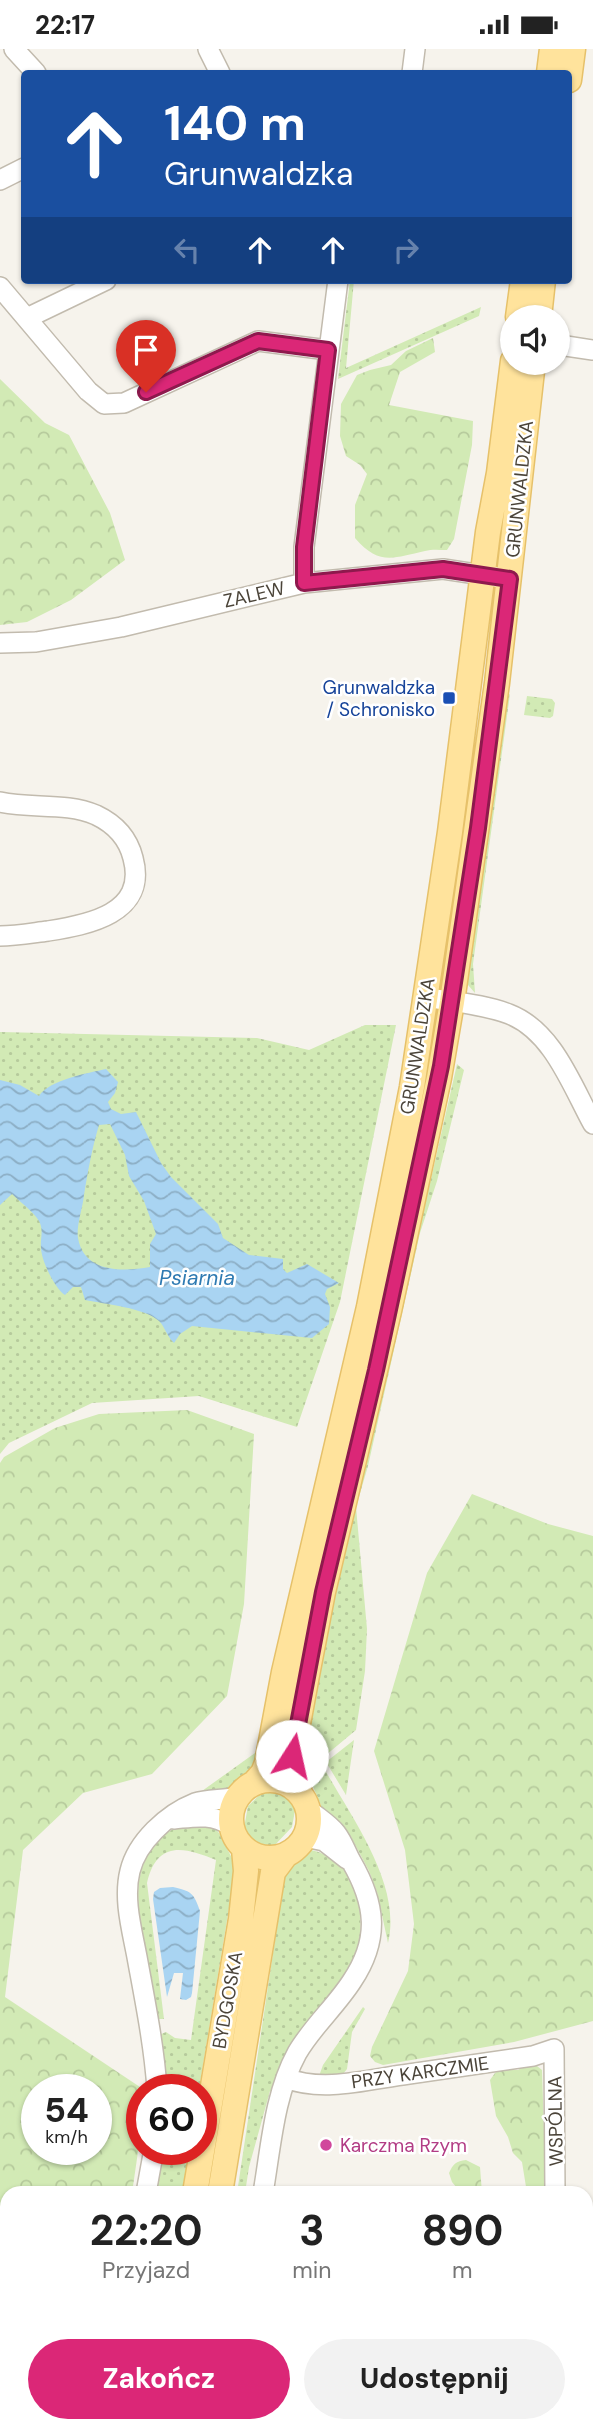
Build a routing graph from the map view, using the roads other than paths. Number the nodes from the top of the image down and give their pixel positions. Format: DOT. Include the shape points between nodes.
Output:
graph roads {
  1 [pos="14,49"];
  2 [pos="208,49"];
  3 [pos="415,49"];
  4 [pos="552,49"];
  5 [pos="573,49"];
  6 [pos="33,70"];
  7 [pos="218,70"];
  8 [pos="412,70"];
  9 [pos="549,70"];
  10 [pos="570,70"];
  11 [pos="21,170"];
  12 [pos="0,180"];
  13 [pos="98,284"];
  14 [pos="337,284"];
  15 [pos="522,284"];
  16 [pos="543,284"];
  17 [pos="0,287"];
  18 [pos="520,305"];
  19 [pos="541,305"];
  20 [pos="27,318"];
  21 [pos="570,347"];
  22 [pos="328,350"];
  23 [pos="593,350"];
  24 [pos="511,375"];
  25 [pos="532,375"];
  26 [pos="483,574"];
  27 [pos="510,579"];
  28 [pos="304,583"];
  29 [pos="0,643"];
  30 [pos="0,802"];
  31 [pos="0,936"];
  32 [pos="425,997"];
  33 [pos="452,1002"];
  34 [pos="593,1124"];
  35 [pos="339,1481"];
  36 [pos="246,1789"];
  37 [pos="304,1801"];
  38 [pos="169,1819"];
  39 [pos="231,1826"];
  40 [pos="305,1837"];
  41 [pos="244,1849"];
  42 [pos="285,1856"];
  43 [pos="352,1863"];
  44 [pos="554,2049"];
  45 [pos="156,2074"];
  46 [pos="286,2078"];
  47 [pos="151,2165"];
  48 [pos="147,2186"];
  49 [pos="196,2186"];
  50 [pos="221,2186"];
  51 [pos="264,2186"];
  52 [pos="555,2186"];
  1 -- 6 [label="street"];
  2 -- 7 [label="street"];
  3 -- 8 [label="street"];
  4 -- 9 [label="main road"];
  5 -- 10 [label="main road"];
  11 -- 12 [label="street"];
  13 -- 20 [label="street"];
  14 -- 22 [label="street"];
  15 -- 18 [label="main road"];
  16 -- 19 [label="main road"];
  17 -- 20 [label="street"];
  20 -- 22 [label="street" via="104,404 124,403 258,341"];
  21 -- 23 [label="street"];
  22 -- 28 [label="street"];
  24 -- 26 [label="main road, GRUNWALDZKA"];
  25 -- 27 [label="main road, GRUNWALDZKA"];
  26 -- 27 [label="street, ZALEW"];
  26 -- 28 [label="street, ZALEW" via="423,569"];
  26 -- 32 [label="main road, GRUNWALDZKA"];
  27 -- 33 [label="main road, GRUNWALDZKA"];
  28 -- 29 [label="street, ZALEW" via="121,627 36,642"];
  30 -- 31 [label="street" via="94,814 120,831 136,870 124,903 102,919 77,927"];
  32 -- 33 [label="street"];
  32 -- 35 [label="main road, GRUNWALDZKA"];
  33 -- 34 [label="street" via="509,1014 531,1028 559,1061"];
  33 -- 35 [label="main road, GRUNWALDZKA" via="441,1066"];
  35 -- 36 [label="main road" via="284,1672 267,1763"];
  35 -- 37 [label="main road" via="292,1756"];
  36 -- 37 [label="main road" via="267,1779 279,1781 291,1786"];
  36 -- 38 [label="street" via="197,1802"];
  36 -- 39 [label="main road" via="232,1806"];
  37 -- 40 [label="main road"];
  37 -- 43 [label="street" via="336,1832"];
  38 -- 39 [label="street" via="214,1817"];
  38 -- 45 [label="street" via="136,1856 128,1893"];
  39 -- 41 [label="main road"];
  40 -- 42 [label="main road"];
  40 -- 43 [label="street" via="324,1841"];
  41 -- 42 [label="main road" via="264,1858"];
  41 -- 49 [label="main road, BYDGOSKA" via="242,1908"];
  42 -- 50 [label="main road, BYDGOSKA" via="273,1872"];
  43 -- 46 [label="street" via="367,1891 372,1937 352,1981 297,2053"];
  44 -- 46 [label="street, PRZY KARCZMIE" via="533,2056 346,2083 300,2084"];
  44 -- 52 [label="street, WSPÓLNA"];
  46 -- 51 [label="street"];
  47 -- 48 [label="street"];
}
